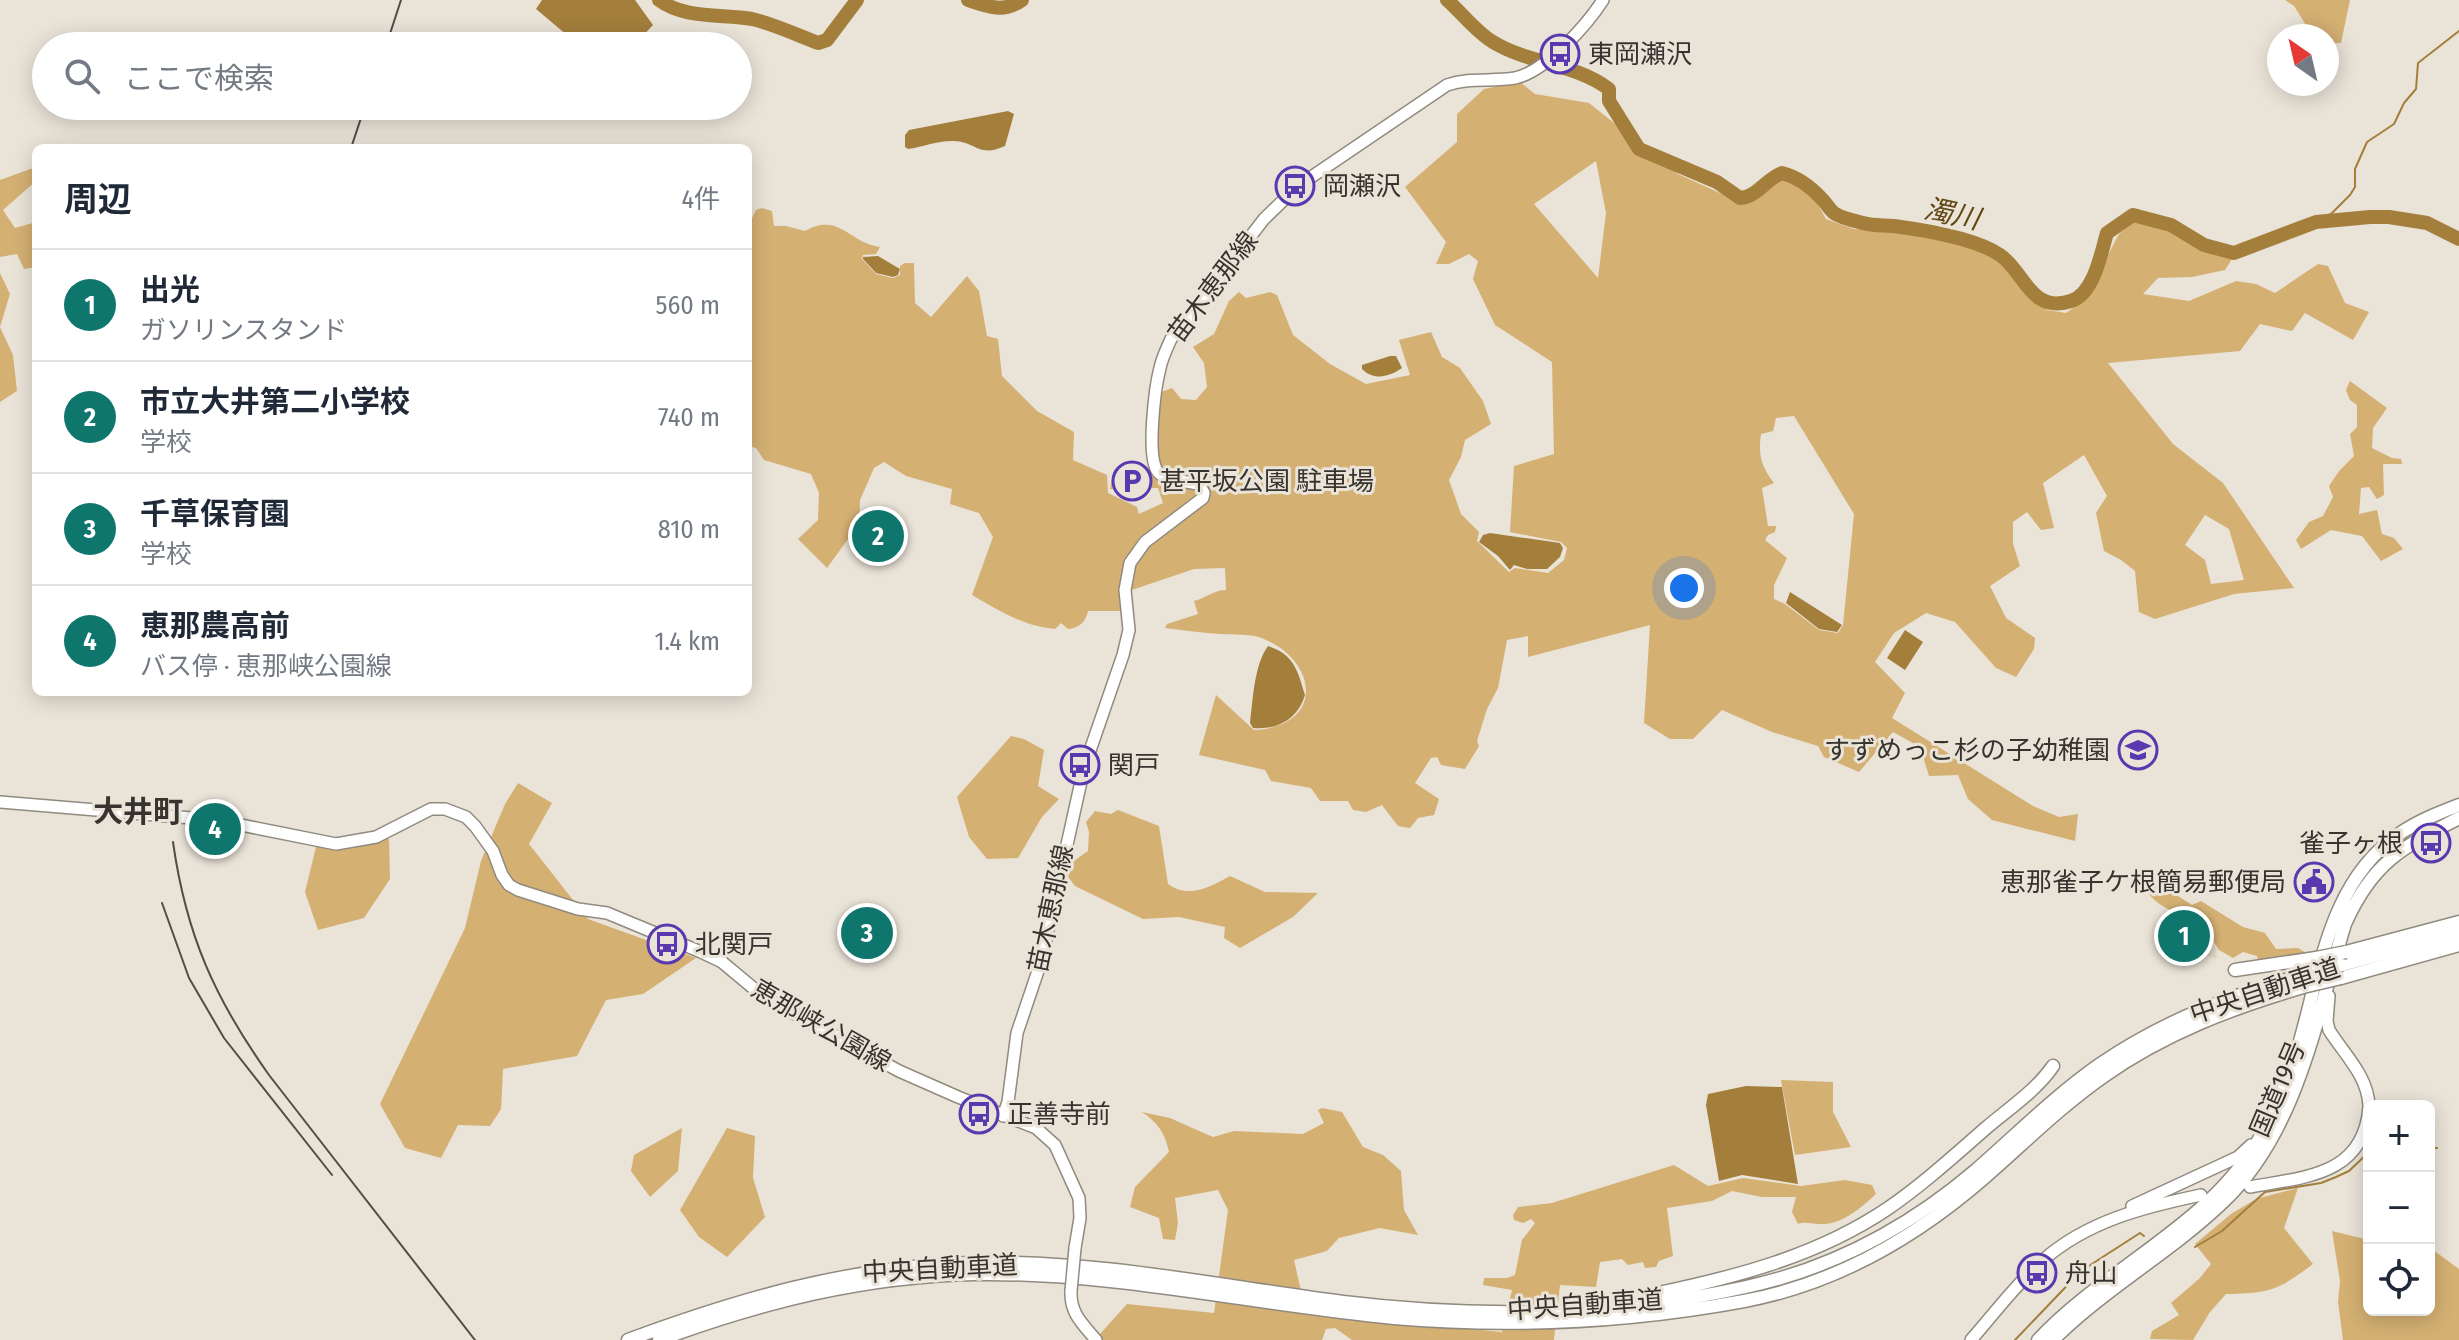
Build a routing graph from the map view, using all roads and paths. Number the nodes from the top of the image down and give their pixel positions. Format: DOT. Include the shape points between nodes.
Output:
graph roads {
  1 [pos="1603,0"];
  2 [pos="0,802"];
  3 [pos="2459,805"];
  4 [pos="2459,818"];
  5 [pos="2459,922"];
  6 [pos="2459,933"];
  7 [pos="2459,945"];
  8 [pos="2235,970"];
  9 [pos="2338,973"];
  10 [pos="2346,1055"];
  11 [pos="2303,1064"];
  12 [pos="2053,1066"];
  13 [pos="2284,1085"];
  14 [pos="2368,1100"];
  15 [pos="1003,1116"];
  16 [pos="2363,1131"];
  17 [pos="2250,1187"];
  18 [pos="2201,1195"];
  19 [pos="2119,1216"];
  20 [pos="1593,1308"];
  21 [pos="628,1340"];
  22 [pos="659,1340"];
  23 [pos="1096,1340"];
  24 [pos="1971,1340"];
  25 [pos="2038,1340"];
  26 [pos="2053,1340"];
  1 -- 15 [label="main road, 苗木恵那線" via="1536,69 1517,77 1447,85 1316,172 1264,219 1171,339 1156,393 1155,466 1164,476 1199,484 1203,498 1145,542 1130,563 1125,590 1129,630 1084,768 1041,962 1017,1033"];
  2 -- 15 [label="main road, 恵那峡公園線" via="216,820 336,844 376,837 431,809 454,811 475,826 509,885 578,909 607,913 701,952 722,962 754,990 899,1071"];
  3 -- 13 [label="highway, 国道19号" via="2399,834 2351,883 2332,925"];
  4 -- 9 [label="highway, 国道19号" via="2391,857 2371,877 2345,924"];
  5 -- 8 [label="highway, bridge" via="2346,952"];
  6 -- 9 [label="highway, 中央自動車道"];
  7 -- 9 [label="highway, 中央自動車道"];
  9 -- 10 [label="main road" via="2327,1021"];
  9 -- 11 [label="highway, 国道19号"];
  9 -- 20 [label="highway, 中央自動車道, bridge" via="2313,972 2261,987 2149,1034 2071,1087 1922,1212 1840,1259 1748,1287"];
  9 -- 22 [label="highway, 中央自動車道, bridge" via="2223,1012 2154,1044 2078,1095 1955,1202 1900,1240 1845,1270 1748,1300 1584,1321 1472,1322 1341,1312 1088,1279 974,1274 820,1291"];
  10 -- 11 [label="main road" via="2328,1039 2319,1040"];
  10 -- 14 [label="main road" via="2366,1086"];
  11 -- 26 [label="highway, 国道19号" via="2260,1159 2226,1199"];
  12 -- 20 [label="highway" via="1953,1157 1857,1228 1755,1270"];
  13 -- 19 [label="main road" via="2243,1154"];
  13 -- 25 [label="highway, 国道19号" via="2251,1152 2204,1206"];
  15 -- 23 [label="main road, 恵那峡公園線, bridge" via="1036,1128 1061,1155 1081,1208 1071,1301 1075,1315"];
  16 -- 17 [label="main road" via="2360,1143 2339,1164 2306,1177"];
  18 -- 19 [label="main road"];
  19 -- 24 [label="main road" via="2043,1259"];
  20 -- 21 [label="highway, 中央自動車道" via="1397,1307 1088,1267 973,1263 818,1280"];
}
